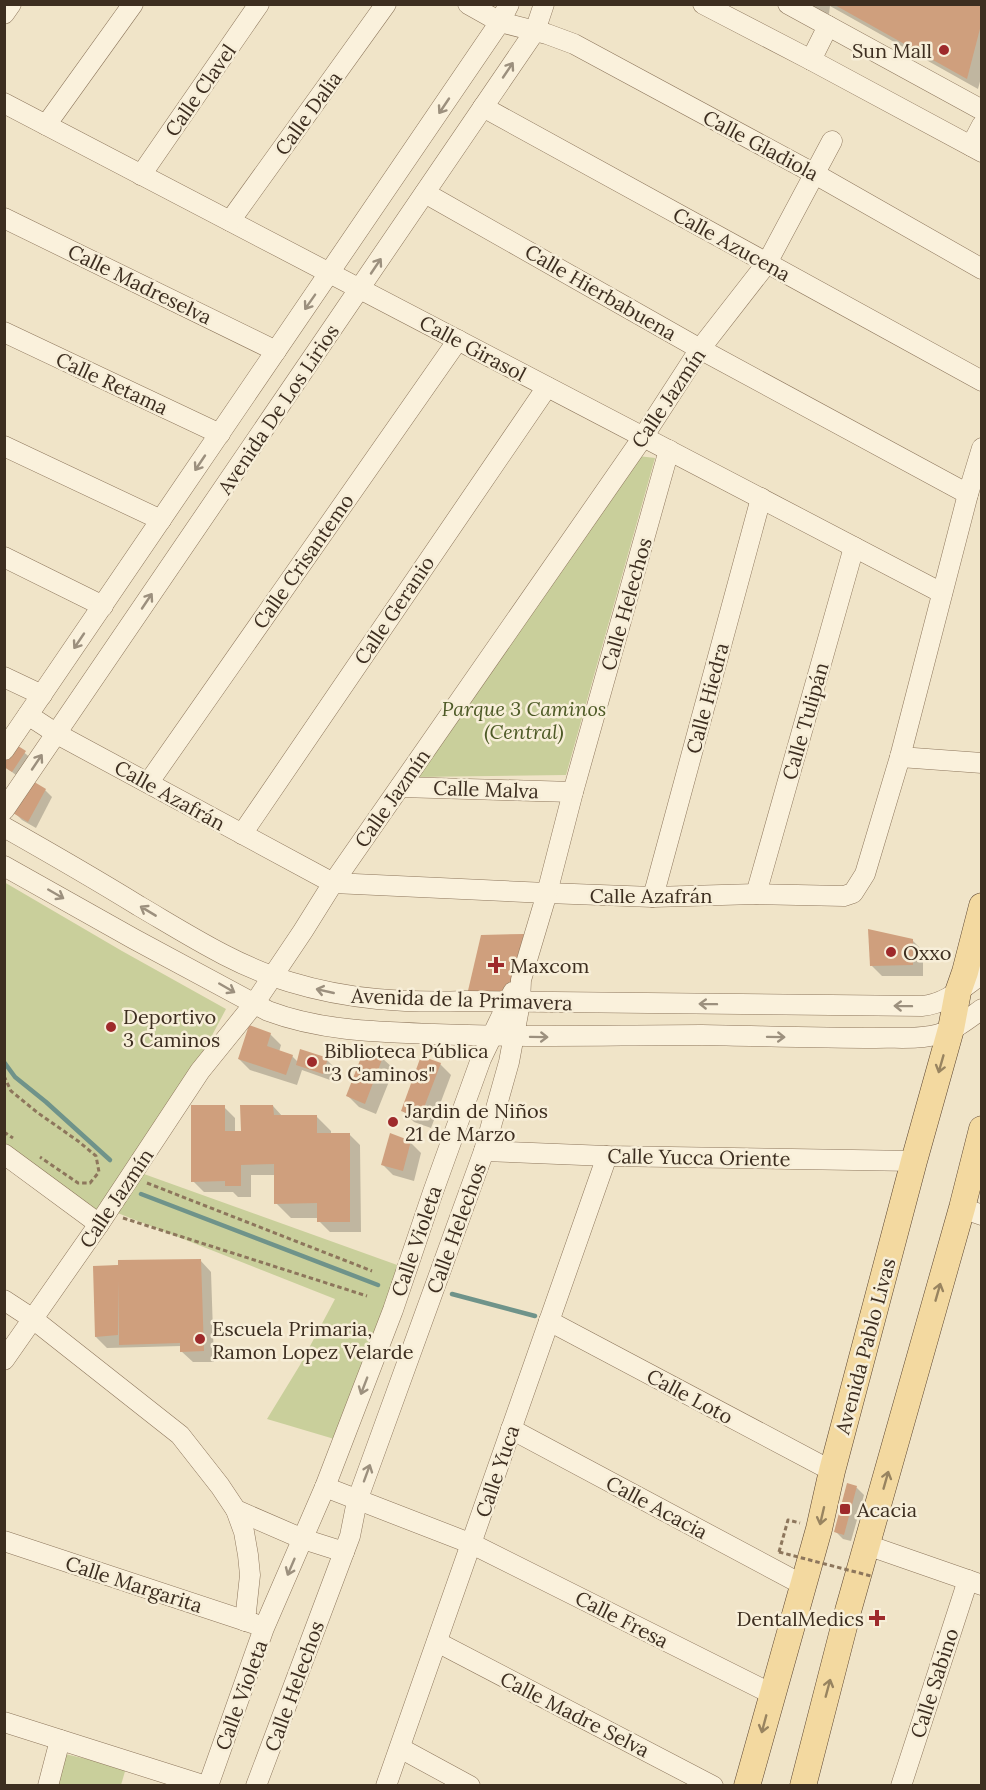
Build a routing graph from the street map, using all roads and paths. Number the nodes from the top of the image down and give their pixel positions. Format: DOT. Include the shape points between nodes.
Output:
graph roads {
  1 [pos="11,4"];
  2 [pos="133,4"];
  3 [pos="259,4"];
  4 [pos="386,4"];
  5 [pos="468,4"];
  6 [pos="509,4"];
  7 [pos="544,4"];
  8 [pos="704,4"];
  9 [pos="788,4"];
  10 [pos="4,14"];
  11 [pos="500,22"];
  12 [pos="828,26"];
  13 [pos="535,31"];
  14 [pos="811,60"];
  15 [pos="4,103"];
  16 [pos="483,107"];
  17 [pos="981,110"];
  18 [pos="46,125"];
  19 [pos="981,125"];
  20 [pos="832,141"];
  21 [pos="976,149"];
  22 [pos="815,174"];
  23 [pos="141,175"];
  24 [pos="425,193"];
  25 [pos="4,218"];
  26 [pos="230,221"];
  27 [pos="767,263"];
  28 [pos="981,269"];
  29 [pos="330,273"];
  30 [pos="360,289"];
  31 [pos="4,332"];
  32 [pos="458,340"];
  33 [pos="700,349"];
  34 [pos="276,351"];
  35 [pos="981,381"];
  36 [pos="547,387"];
  37 [pos="220,434"];
  38 [pos="643,437"];
  39 [pos="4,446"];
  40 [pos="981,448"];
  41 [pos="669,450"];
  42 [pos="968,494"];
  43 [pos="761,498"];
  44 [pos="161,520"];
  45 [pos="854,547"];
  46 [pos="4,557"];
  47 [pos="942,593"];
  48 [pos="103,606"];
  49 [pos="4,677"];
  50 [pos="42,695"];
  51 [pos="28,716"];
  52 [pos="57,734"];
  53 [pos="4,750"];
  54 [pos="900,757"];
  55 [pos="981,763"];
  56 [pos="149,782"];
  57 [pos="400,787"];
  58 [pos="573,792"];
  59 [pos="4,810"];
  60 [pos="4,827"];
  61 [pos="242,834"];
  62 [pos="4,866"];
  63 [pos="333,883"];
  64 [pos="547,893"];
  65 [pos="756,894"];
  66 [pos="653,897"];
  67 [pos="981,906"];
  68 [pos="981,974"];
  69 [pos="272,976"];
  70 [pos="958,992"];
  71 [pos="514,1003"];
  72 [pos="254,1004"];
  73 [pos="981,1009"];
  74 [pos="951,1029"];
  75 [pos="490,1036"];
  76 [pos="514,1036"];
  77 [pos="4,1076"];
  78 [pos="981,1129"];
  79 [pos="4,1132"];
  80 [pos="9,1146"];
  81 [pos="32,1151"];
  82 [pos="484,1151"];
  83 [pos="607,1156"];
  84 [pos="914,1161"];
  85 [pos="131,1176"];
  86 [pos="972,1212"];
  87 [pos="103,1218"];
  88 [pos="372,1271"];
  89 [pos="367,1296"];
  90 [pos="4,1300"];
  91 [pos="33,1319"];
  92 [pos="549,1321"];
  93 [pos="4,1360"];
  94 [pos="511,1429"];
  95 [pos="832,1471"];
  96 [pos="325,1487"];
  97 [pos="357,1501"];
  98 [pos="236,1510"];
  99 [pos="788,1520"];
  100 [pos="303,1539"];
  101 [pos="4,1541"];
  102 [pos="472,1544"];
  103 [pos="867,1545"];
  104 [pos="344,1552"];
  105 [pos="872,1576"];
  106 [pos="974,1582"];
  107 [pos="802,1585"];
  108 [pos="245,1621"];
  109 [pos="264,1628"];
  110 [pos="437,1642"];
  111 [pos="772,1694"];
  112 [pos="4,1722"];
  113 [pos="60,1740"];
  114 [pos="400,1748"];
  115 [pos="48,1785"];
  116 [pos="207,1785"];
  117 [pos="256,1785"];
  118 [pos="386,1785"];
  119 [pos="470,1785"];
  120 [pos="713,1785"];
  121 [pos="747,1785"];
  122 [pos="803,1785"];
  123 [pos="901,1785"];
  1 -- 10 [label="street"];
  2 -- 18 [label="street"];
  3 -- 23 [label="street, Calle Clavel"];
  4 -- 26 [label="street, Calle Dalia"];
  5 -- 11 [label="street, Calle Gladiola"];
  6 -- 11 [label="street, Avenida De Los Lirios"];
  7 -- 13 [label="street, Avenida De Los Lirios"];
  8 -- 14 [label="street"];
  9 -- 12 [label="street"];
  11 -- 13 [label="street, Calle Gladiola"];
  11 -- 29 [label="street, Avenida De Los Lirios, one-way"];
  12 -- 14 [label="street"];
  12 -- 17 [label="street"];
  16 -- 13 [label="street, Avenida De Los Lirios, one-way"];
  13 -- 22 [label="street, Calle Gladiola" via="574,44"];
  14 -- 21 [label="street"];
  15 -- 18 [label="street, Calle Girasol"];
  16 -- 24 [label="street, Avenida De Los Lirios"];
  16 -- 27 [label="street, Calle Azucena"];
  18 -- 23 [label="street, Calle Girasol"];
  19 -- 21 [label="street"];
  20 -- 22 [label="street, Calle Jazmín"];
  22 -- 27 [label="street, Calle Jazmín"];
  22 -- 28 [label="street, Calle Gladiola"];
  23 -- 26 [label="street, Calle Girasol"];
  30 -- 24 [label="street, Avenida De Los Lirios, one-way"];
  24 -- 33 [label="street, Calle Hierbabuena"];
  25 -- 34 [label="street, Calle Madreselva"];
  26 -- 29 [label="street, Calle Girasol"];
  27 -- 33 [label="street, Calle Jazmín"];
  27 -- 35 [label="street, Calle Azucena"];
  29 -- 30 [label="street, Calle Girasol"];
  29 -- 34 [label="street, Avenida De Los Lirios, one-way"];
  30 -- 32 [label="street, Calle Girasol"];
  52 -- 30 [label="street, Avenida De Los Lirios, one-way"];
  31 -- 37 [label="street, Calle Retama"];
  32 -- 36 [label="street, Calle Girasol"];
  32 -- 56 [label="street, Calle Crisantemo"];
  33 -- 38 [label="street, Calle Jazmín"];
  33 -- 42 [label="street, Calle Hierbabuena"];
  34 -- 37 [label="street, Avenida De Los Lirios"];
  36 -- 38 [label="street, Calle Girasol"];
  36 -- 61 [label="street, Calle Geranio"];
  37 -- 44 [label="street, Avenida De Los Lirios, one-way"];
  38 -- 41 [label="street, Calle Girasol"];
  38 -- 57 [label="street, Calle Jazmín"];
  39 -- 44 [label="street"];
  40 -- 42 [label="street, Calle Azafrán"];
  41 -- 43 [label="street, Calle Girasol"];
  41 -- 58 [label="street, Calle Helechos"];
  42 -- 47 [label="street, Calle Azafrán"];
  43 -- 45 [label="street, Calle Girasol"];
  43 -- 66 [label="street, Calle Hiedra"];
  44 -- 48 [label="street, Avenida De Los Lirios"];
  45 -- 47 [label="street, Calle Girasol"];
  45 -- 65 [label="street, Calle Tulipán"];
  46 -- 48 [label="street"];
  47 -- 54 [label="street, Calle Azafrán"];
  48 -- 50 [label="street, Avenida De Los Lirios, one-way"];
  49 -- 50 [label="street"];
  50 -- 51 [label="street, Avenida De Los Lirios"];
  51 -- 52 [label="street, Calle Azafrán"];
  51 -- 53 [label="street, Avenida De Los Lirios"];
  52 -- 56 [label="street, Calle Azafrán"];
  59 -- 52 [label="street, Avenida De Los Lirios, one-way"];
  54 -- 55 [label="street"];
  54 -- 65 [label="street, Calle Azafrán" via="865,874 853,893"];
  56 -- 61 [label="street, Calle Azafrán"];
  57 -- 58 [label="street, Calle Malva"];
  57 -- 63 [label="street, Calle Jazmín"];
  58 -- 64 [label="street, Calle Helechos"];
  69 -- 60 [label="street, Avenida de la Primavera, one-way" via="221,953"];
  61 -- 63 [label="street, Calle Azafrán"];
  62 -- 72 [label="street, Avenida de la Primavera, one-way"];
  63 -- 64 [label="street, Calle Azafrán"];
  63 -- 69 [label="street, Calle Jazmín"];
  64 -- 66 [label="street, Calle Azafrán"];
  64 -- 71 [label="street, Calle Helechos"];
  65 -- 66 [label="street, Calle Azafrán"];
  67 -- 70 [label="main road, Avenida Pablo Livas"];
  68 -- 70 [label="street, Avenida de la Primavera"];
  71 -- 69 [label="street, Avenida de la Primavera, one-way" via="381,1001 323,991"];
  69 -- 72 [label="street, Calle Jazmín"];
  70 -- 71 [label="street, Avenida de la Primavera, one-way" via="934,1005 922,1006"];
  70 -- 74 [label="main road, Avenida Pablo Livas"];
  71 -- 75 [label="street, Calle Violeta"];
  71 -- 76 [label="street, Calle Helechos"];
  72 -- 75 [label="street, Avenida de la Primavera" via="291,1020 347,1030"];
  72 -- 85 [label="street, Calle Jazmín" via="200,1071"];
  73 -- 74 [label="street, Avenida de la Primavera"];
  76 -- 74 [label="street, Avenida de la Primavera, one-way" via="840,1038 931,1036"];
  74 -- 84 [label="main road, Avenida Pablo Livas, one-way"];
  75 -- 76 [label="street, Avenida de la Primavera"];
  75 -- 96 [label="street, Calle Violeta, one-way" via="397,1299"];
  76 -- 82 [label="street, Calle Helechos"];
  77 -- 81 [label="path" via="11,1091 96,1156 99,1172 90,1183 78,1183"];
  78 -- 86 [label="main road"];
  79 -- 80 [label="path"];
  80 -- 87 [label="street"];
  82 -- 83 [label="street, Calle Yucca Oriente"];
  97 -- 82 [label="street, Calle Helechos, one-way"];
  83 -- 84 [label="street, Calle Yucca Oriente"];
  83 -- 92 [label="street, Calle Yuca"];
  84 -- 95 [label="main road, Avenida Pablo Livas"];
  85 -- 87 [label="street, Calle Jazmín"];
  85 -- 88 [label="path"];
  103 -- 86 [label="main road, one-way"];
  87 -- 89 [label="path" via="143,1226"];
  87 -- 91 [label="street, Calle Jazmín"];
  90 -- 91 [label="street, Calle Violeta"];
  91 -- 93 [label="street, Calle Jazmín"];
  91 -- 98 [label="street, Calle Violeta" via="180,1436"];
  92 -- 94 [label="street, Calle Yuca"];
  92 -- 95 [label="street, Calle Loto"];
  94 -- 102 [label="street, Calle Yuca"];
  94 -- 107 [label="street, Calle Acacia"];
  95 -- 107 [label="main road, Avenida Pablo Livas, one-way"];
  96 -- 97 [label="street, Calle Fresa"];
  96 -- 100 [label="street, Calle Violeta"];
  97 -- 102 [label="street, Calle Fresa"];
  97 -- 104 [label="street, Calle Helechos"];
  98 -- 100 [label="street, Calle Violeta"];
  98 -- 108 [label="street, Calle Violeta" via="244,1532 250,1575"];
  99 -- 105 [label="path, bridge" via="779,1552"];
  100 -- 104 [label="street, Calle Violeta"];
  100 -- 109 [label="street, Calle Violeta, one-way"];
  101 -- 108 [label="street, Calle Margarita"];
  102 -- 110 [label="street, Calle Yuca"];
  102 -- 111 [label="street, Calle Fresa"];
  103 -- 106 [label="street"];
  122 -- 103 [label="main road, one-way"];
  104 -- 117 [label="street, Calle Helechos"];
  106 -- 123 [label="street, Calle Sabino"];
  107 -- 111 [label="main road, Avenida Pablo Livas"];
  108 -- 109 [label="street, Calle Margarita"];
  109 -- 116 [label="street, Calle Violeta"];
  110 -- 114 [label="street, Calle Yuca"];
  110 -- 120 [label="street, Calle Madre Selva"];
  111 -- 121 [label="main road, Avenida Pablo Livas, one-way"];
  112 -- 113 [label="street"];
  113 -- 115 [label="street"];
  113 -- 116 [label="street"];
  114 -- 118 [label="street, Calle Yuca"];
  114 -- 119 [label="street"];
}
